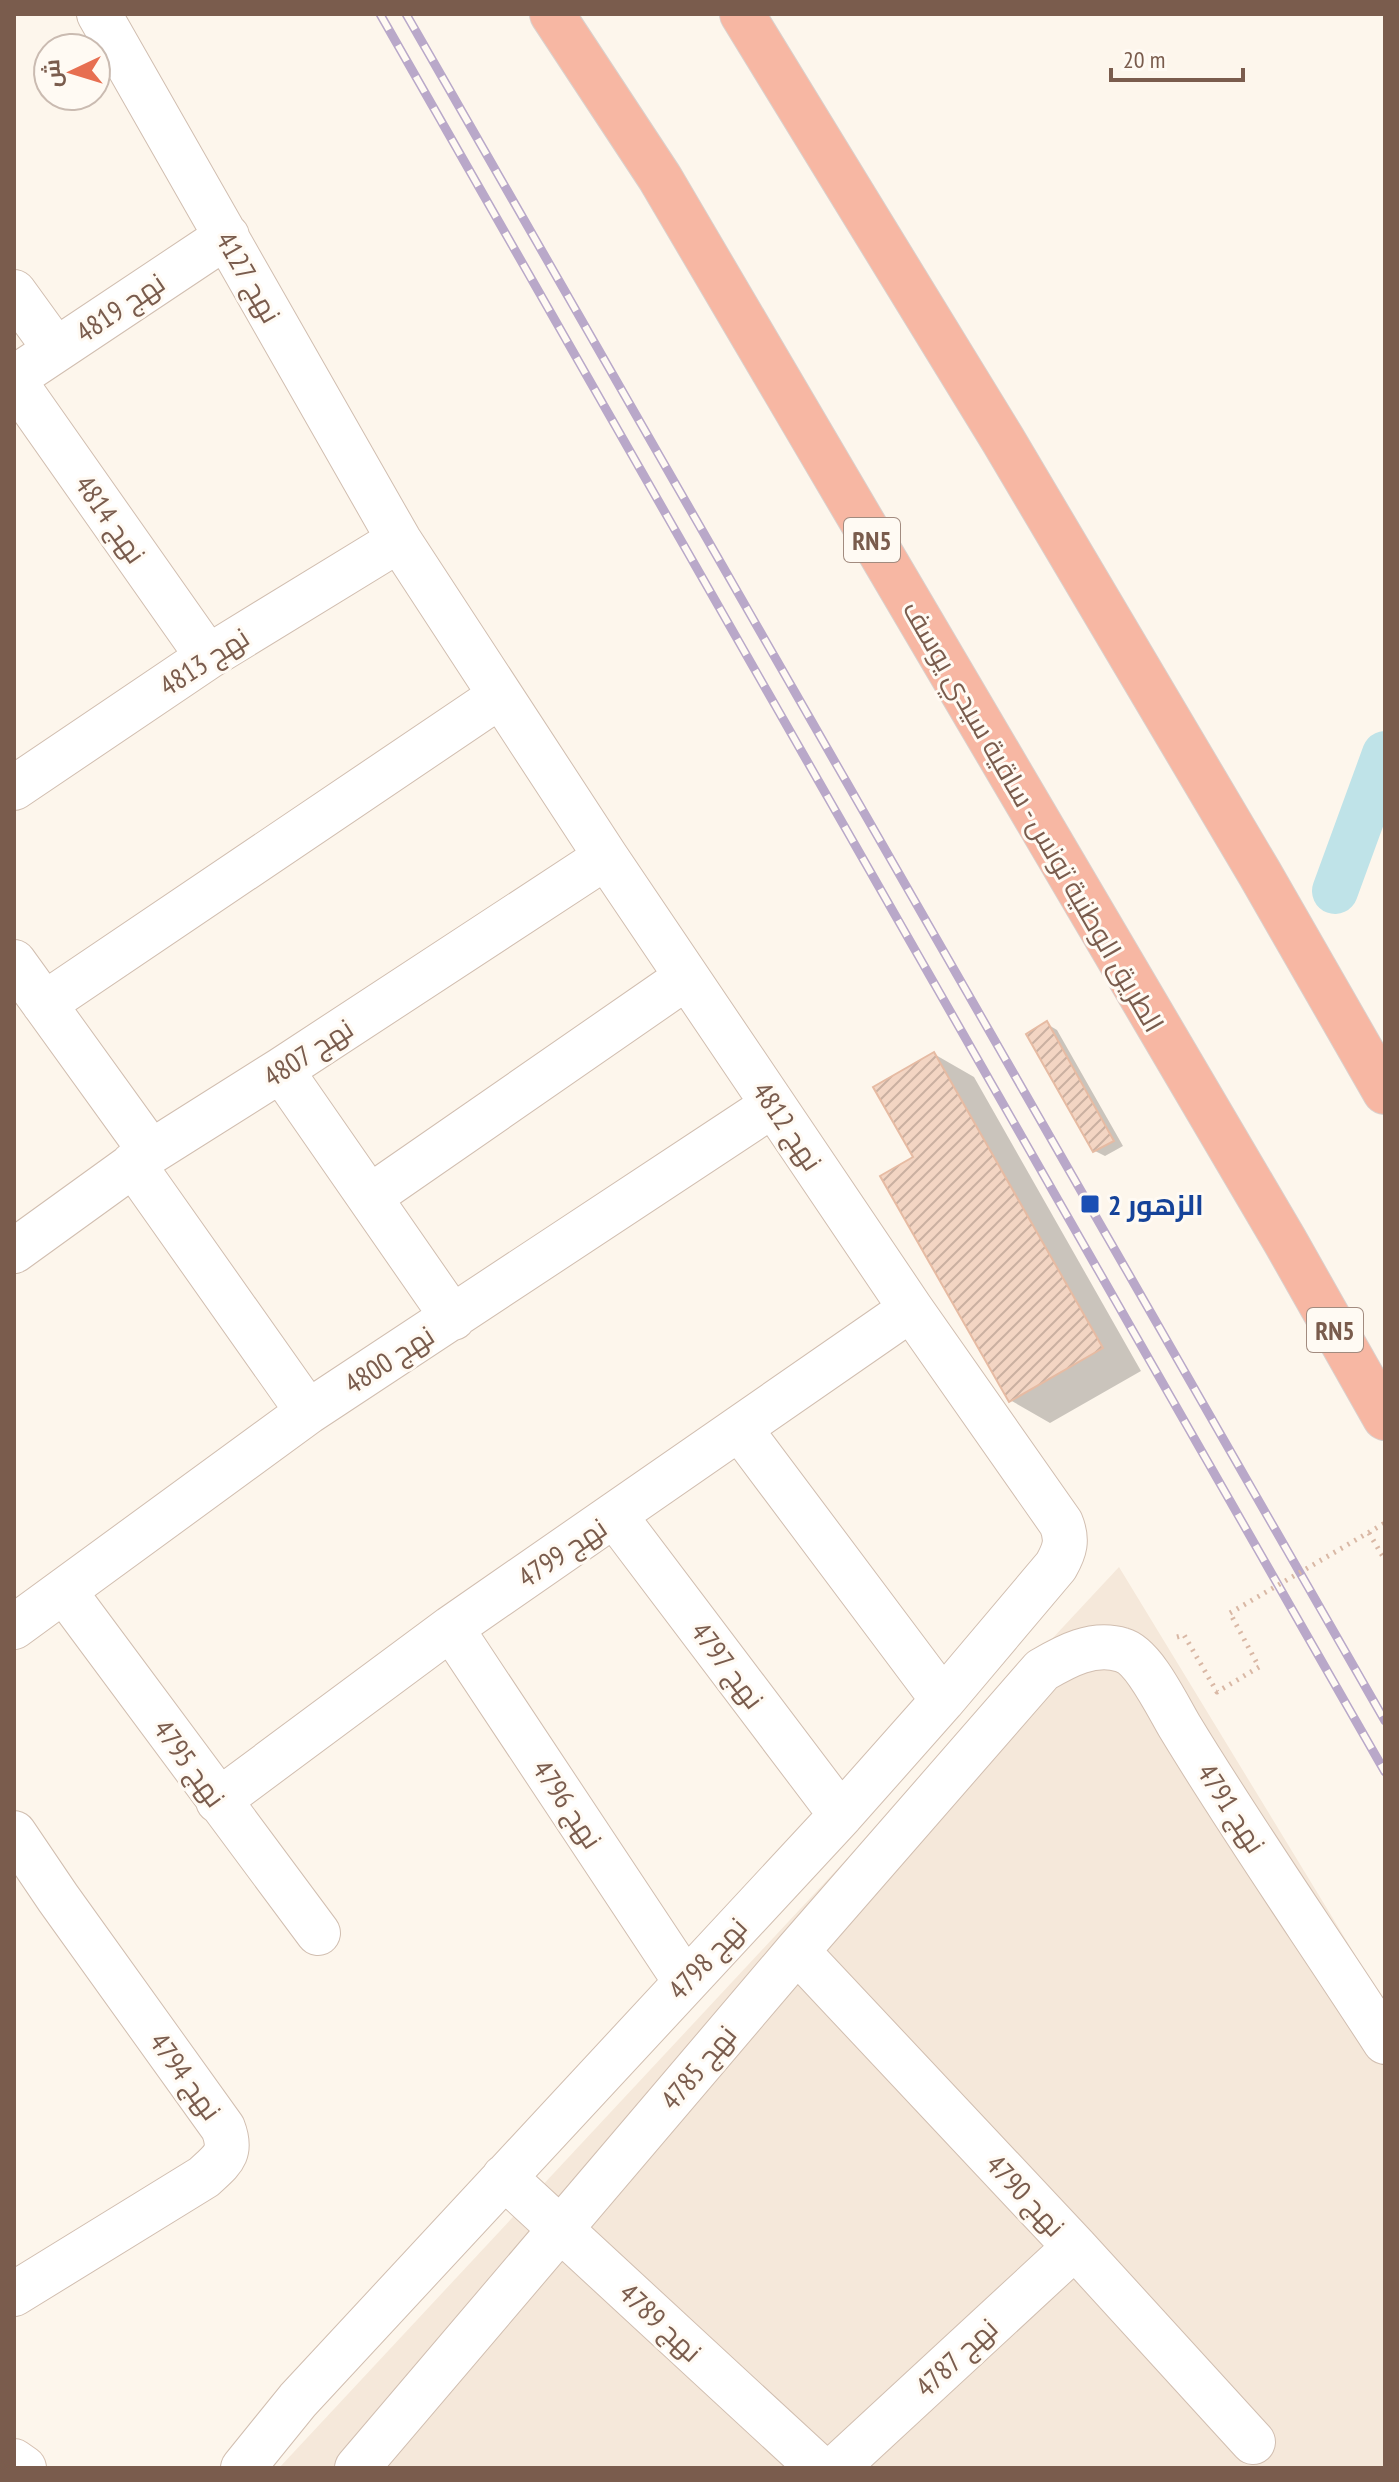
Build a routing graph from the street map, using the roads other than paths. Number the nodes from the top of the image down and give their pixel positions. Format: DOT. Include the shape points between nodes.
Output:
graph roads {
  1 [pos="99,14"];
  2 [pos="552,14"];
  3 [pos="742,14"];
  4 [pos="227,236"];
  5 [pos="14,292"];
  6 [pos="56,350"];
  7 [pos="14,380"];
  8 [pos="399,540"];
  9 [pos="208,657"];
  10 [pos="500,696"];
  11 [pos="14,788"];
  12 [pos="606,857"];
  13 [pos="14,962"];
  14 [pos="687,977"];
  15 [pos="44,1004"];
  16 [pos="281,1070"];
  17 [pos="1385,1092"];
  18 [pos="773,1105"];
  19 [pos="142,1158"];
  20 [pos="371,1196"];
  21 [pos="14,1251"];
  22 [pos="911,1309"];
  23 [pos="453,1318"];
  24 [pos="308,1412"];
  25 [pos="1385,1418"];
  26 [pos="740,1429"];
  27 [pos="615,1516"];
  28 [pos="64,1591"];
  29 [pos="14,1627"];
  30 [pos="451,1628"];
  31 [pos="1042,1670"];
  32 [pos="943,1700"];
  33 [pos="218,1801"];
  34 [pos="841,1815"];
  35 [pos="14,1833"];
  36 [pos="318,1933"];
  37 [pos="797,1951"];
  38 [pos="685,1981"];
  39 [pos="1385,2042"];
  40 [pos="504,2177"];
  41 [pos="561,2230"];
  42 [pos="1075,2247"];
  43 [pos="14,2294"];
  44 [pos="1253,2442"];
  45 [pos="14,2461"];
  46 [pos="847,2464"];
  47 [pos="24,2468"];
  48 [pos="243,2468"];
  49 [pos="357,2468"];
  1 -- 4 [label="street, نهج 4127"];
  2 -- 25 [label="highway, الطريق الوطنية تونس - ساقية سيدي يوسف / RN5" via="660,178"];
  3 -- 17 [label="highway" via="1011,453"];
  4 -- 6 [label="street, نهج 4819"];
  4 -- 8 [label="street, نهج 4127"];
  5 -- 6 [label="street"];
  6 -- 7 [label="street, نهج 4819"];
  7 -- 9 [label="street, نهج 4814"];
  8 -- 9 [label="street, نهج 4813"];
  8 -- 10 [label="street, نهج 4812"];
  9 -- 11 [label="street, نهج 4813"];
  10 -- 12 [label="street, نهج 4812"];
  10 -- 15 [label="street"];
  12 -- 14 [label="street, نهج 4812"];
  12 -- 16 [label="street, نهج 4807"];
  13 -- 15 [label="street"];
  14 -- 18 [label="street, نهج 4812"];
  14 -- 20 [label="street"];
  15 -- 19 [label="street"];
  16 -- 19 [label="street, نهج 4807"];
  16 -- 20 [label="street"];
  18 -- 22 [label="street, نهج 4812"];
  18 -- 23 [label="street, نهج 4800"];
  19 -- 21 [label="street, نهج 4807"];
  19 -- 24 [label="street"];
  20 -- 23 [label="street"];
  22 -- 26 [label="street, نهج 4799"];
  22 -- 32 [label="street, نهج 4812" via="1066,1534 1056,1566"];
  23 -- 24 [label="street, نهج 4800"];
  24 -- 28 [label="street, نهج 4800"];
  26 -- 27 [label="street, نهج 4799"];
  26 -- 32 [label="street"];
  27 -- 30 [label="street, نهج 4799"];
  27 -- 34 [label="street, نهج 4797"];
  28 -- 29 [label="street, نهج 4800"];
  28 -- 33 [label="street, نهج 4795"];
  30 -- 33 [label="street, نهج 4799"];
  30 -- 38 [label="street, نهج 4796"];
  31 -- 37 [label="street, نهج 4785"];
  31 -- 39 [label="street, نهج 4791" via="1074,1652 1104,1648 1125,1650 1144,1669"];
  32 -- 34 [label="street, نهج 4798"];
  33 -- 36 [label="street, نهج 4795"];
  34 -- 38 [label="street, نهج 4798"];
  35 -- 43 [label="street, نهج 4794" via="229,2142 224,2158 204,2177"];
  37 -- 41 [label="street, نهج 4785"];
  37 -- 42 [label="street, نهج 4790"];
  38 -- 40 [label="street, نهج 4798"];
  40 -- 41 [label="street, نهج 4789"];
  40 -- 48 [label="street, نهج 4798" via="298,2400"];
  41 -- 46 [label="street, نهج 4789"];
  41 -- 49 [label="street, نهج 4785"];
  42 -- 44 [label="street, نهج 4790"];
  42 -- 46 [label="street, نهج 4787"];
  45 -- 47 [label="street"];
}
